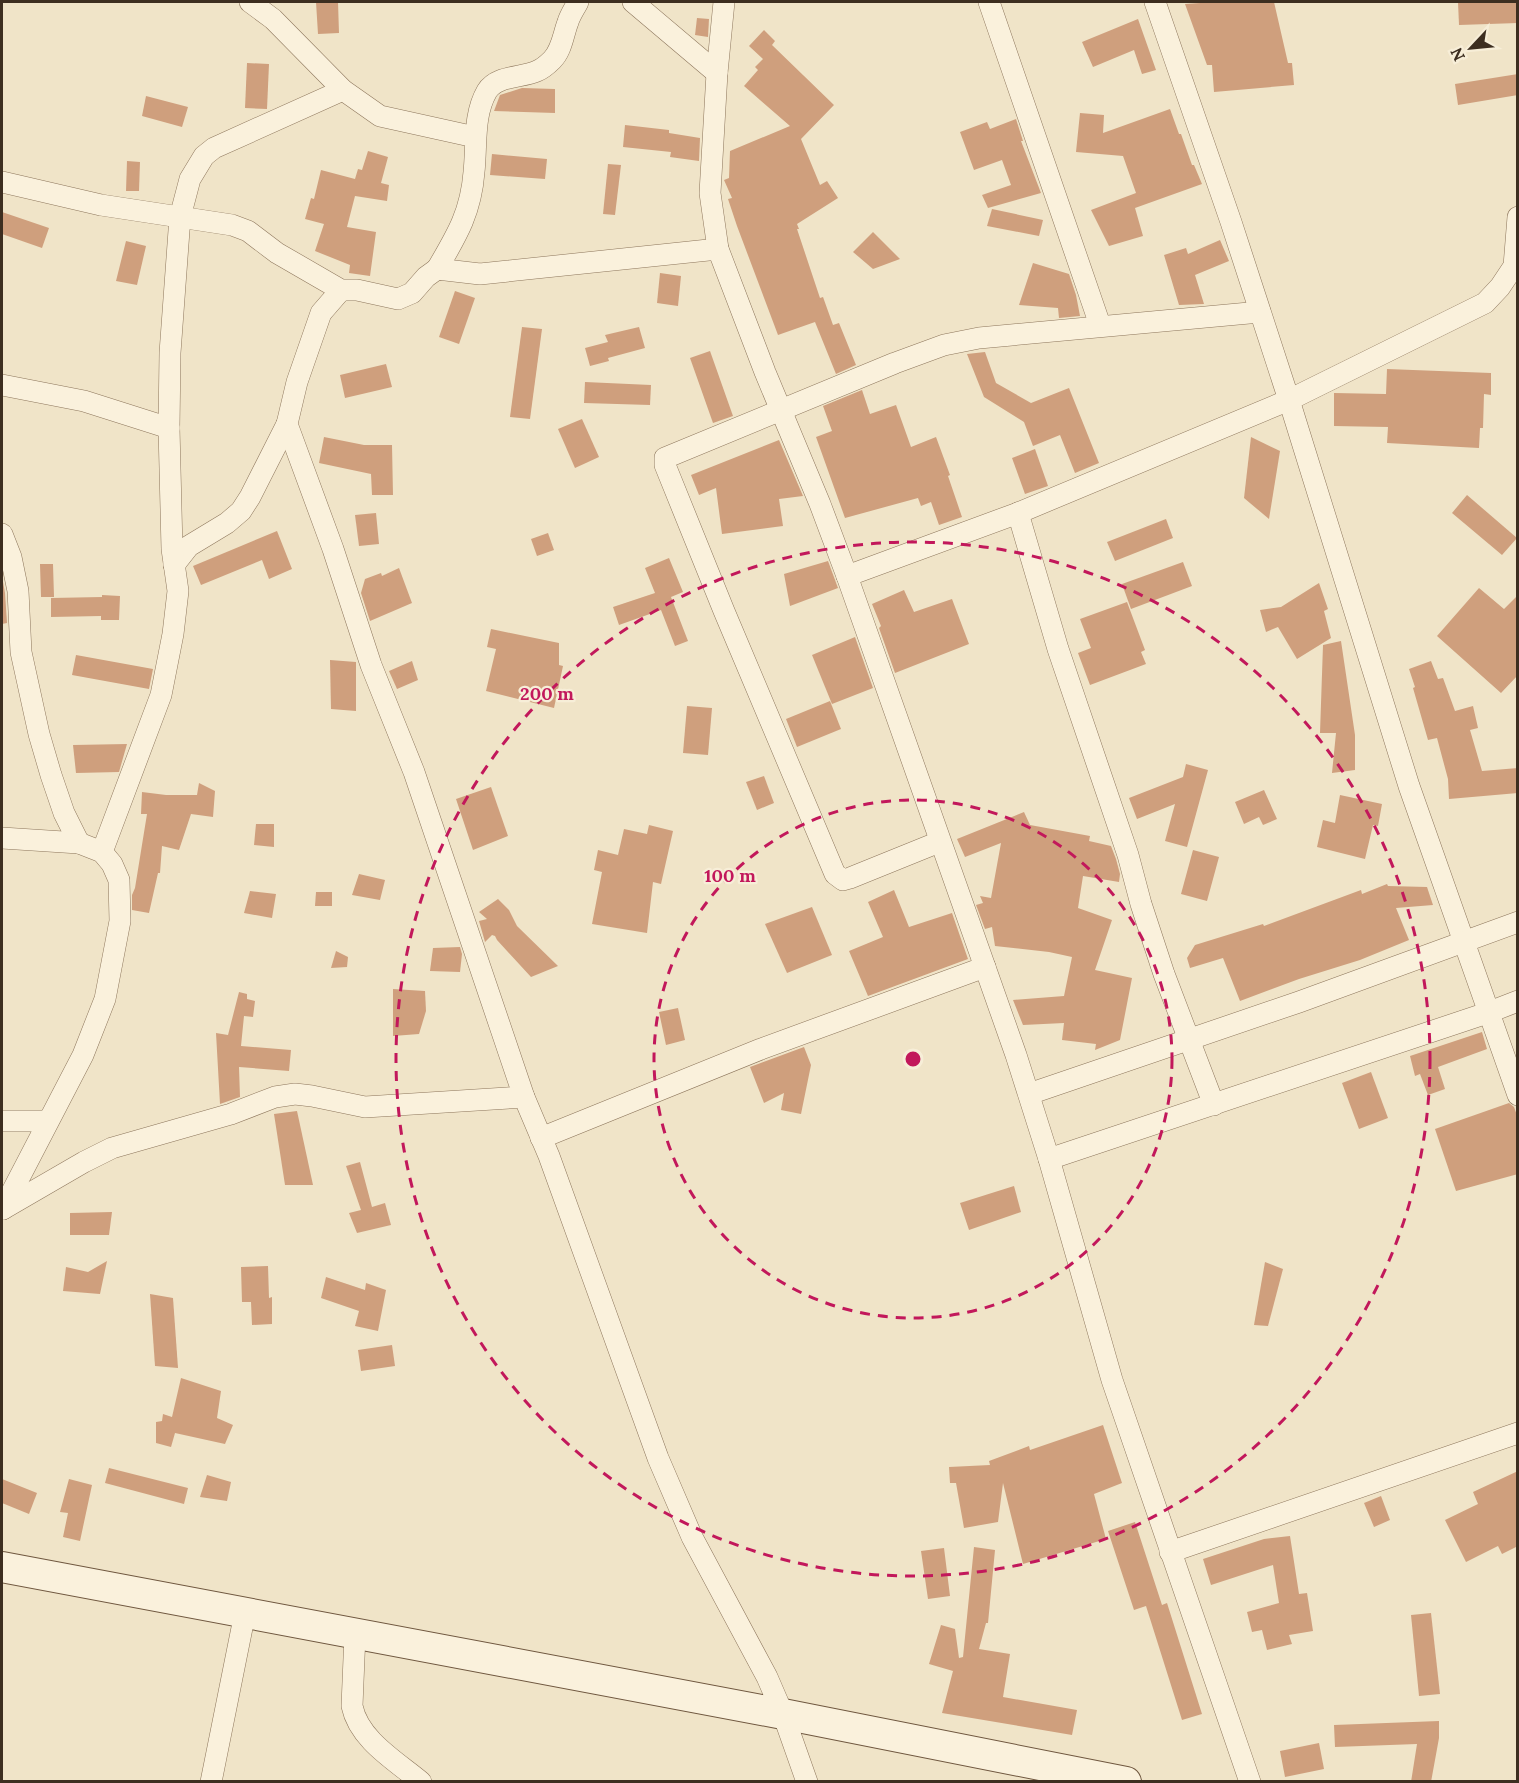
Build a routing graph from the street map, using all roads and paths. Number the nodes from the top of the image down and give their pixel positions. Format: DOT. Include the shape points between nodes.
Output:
graph roads {
  1 [pos="250,2"];
  2 [pos="578,2"];
  3 [pos="633,2"];
  4 [pos="724,2"];
  5 [pos="990,2"];
  6 [pos="1155,2"];
  7 [pos="717,73"];
  8 [pos="343,90"];
  9 [pos="475,138"];
  10 [pos="2,182"];
  11 [pos="180,217"];
  12 [pos="1518,217"];
  13 [pos="718,249"];
  14 [pos="437,269"];
  15 [pos="341,290"];
  16 [pos="1260,312"];
  17 [pos="1100,326"];
  18 [pos="2,384"];
  19 [pos="1289,400"];
  20 [pos="781,410"];
  21 [pos="287,424"];
  22 [pos="169,428"];
  23 [pos="1018,513"];
  24 [pos="2,534"];
  25 [pos="174,565"];
  26 [pos="847,576"];
  27 [pos="11,651"];
  28 [pos="2,838"];
  29 [pos="939,842"];
  30 [pos="80,843"];
  31 [pos="102,852"];
  32 [pos="1518,922"];
  33 [pos="1462,941"];
  34 [pos="985,967"];
  35 [pos="1518,1001"];
  36 [pos="1487,1013"];
  37 [pos="1190,1039"];
  38 [pos="1029,1094"];
  39 [pos="1518,1095"];
  40 [pos="524,1098"];
  41 [pos="1214,1105"];
  42 [pos="2,1121"];
  43 [pos="47,1121"];
  44 [pos="541,1138"];
  45 [pos="1049,1159"];
  46 [pos="2,1211"];
  47 [pos="1518,1433"];
  48 [pos="1170,1551"];
  49 [pos="2,1567"];
  50 [pos="245,1613"];
  51 [pos="355,1634"];
  52 [pos="783,1714"];
  53 [pos="212,1782"];
  54 [pos="421,1782"];
  55 [pos="807,1782"];
  56 [pos="1126,1782"];
  57 [pos="1250,1782"];
  1 -- 8 [label="street" via="273,19"];
  2 -- 9 [label="street" via="554,59 538,71 491,86 481,104"];
  3 -- 7 [label="street"];
  4 -- 7 [label="street"];
  5 -- 17 [label="street"];
  6 -- 16 [label="street"];
  7 -- 13 [label="street" via="710,193"];
  8 -- 9 [label="street" via="380,116"];
  8 -- 11 [label="street" via="214,148 204,156 190,179"];
  9 -- 14 [label="street" via="468,207 463,224"];
  10 -- 11 [label="street" via="101,205"];
  11 -- 15 [label="street" via="248,231"];
  11 -- 22 [label="street"];
  12 -- 19 [label="street" via="1514,266 1485,303"];
  13 -- 14 [label="street" via="480,274"];
  13 -- 20 [label="street"];
  14 -- 15 [label="street" via="412,293 398,299"];
  15 -- 21 [label="street" via="321,313"];
  16 -- 17 [label="street"];
  16 -- 19 [label="street"];
  17 -- 20 [label="street" via="944,345"];
  18 -- 22 [label="street" via="84,401"];
  19 -- 23 [label="street"];
  19 -- 33 [label="street" via="1409,786"];
  20 -- 26 [label="street"];
  20 -- 29 [label="street" via="669,455 665,465 835,874 843,880 850,878"];
  21 -- 25 [label="street" via="241,511 189,546"];
  21 -- 40 [label="street" via="371,665 414,772"];
  22 -- 25 [label="street"];
  23 -- 26 [label="street"];
  23 -- 37 [label="street" via="1160,964"];
  24 -- 27 [label="street" via="18,591"];
  25 -- 31 [label="street" via="178,591 161,695"];
  26 -- 29 [label="street"];
  27 -- 30 [label="street" via="64,813"];
  28 -- 30 [label="street"];
  29 -- 34 [label="street"];
  30 -- 31 [label="street"];
  31 -- 43 [label="street" via="119,880 120,921 113,963 105,999 83,1055"];
  32 -- 33 [label="street"];
  33 -- 36 [label="street"];
  33 -- 37 [label="street"];
  34 -- 38 [label="street"];
  34 -- 44 [label="street" via="761,1049"];
  35 -- 36 [label="street"];
  36 -- 39 [label="street"];
  36 -- 41 [label="street"];
  37 -- 38 [label="street"];
  37 -- 41 [label="street"];
  38 -- 45 [label="street"];
  40 -- 44 [label="street"];
  40 -- 46 [label="street" via="365,1107 295,1094 275,1097 231,1114 112,1148"];
  41 -- 45 [label="street"];
  42 -- 43 [label="street"];
  43 -- 46 [label="street"];
  44 -- 52 [label="street" via="658,1458 693,1537"];
  45 -- 48 [label="street" via="1112,1380"];
  47 -- 48 [label="street"];
  48 -- 57 [label="street"];
  49 -- 50 [label="main road"];
  50 -- 51 [label="main road"];
  50 -- 53 [label="street"];
  51 -- 52 [label="main road"];
  51 -- 54 [label="street" via="352,1706 358,1725"];
  52 -- 55 [label="street"];
  52 -- 56 [label="main road"];
}
